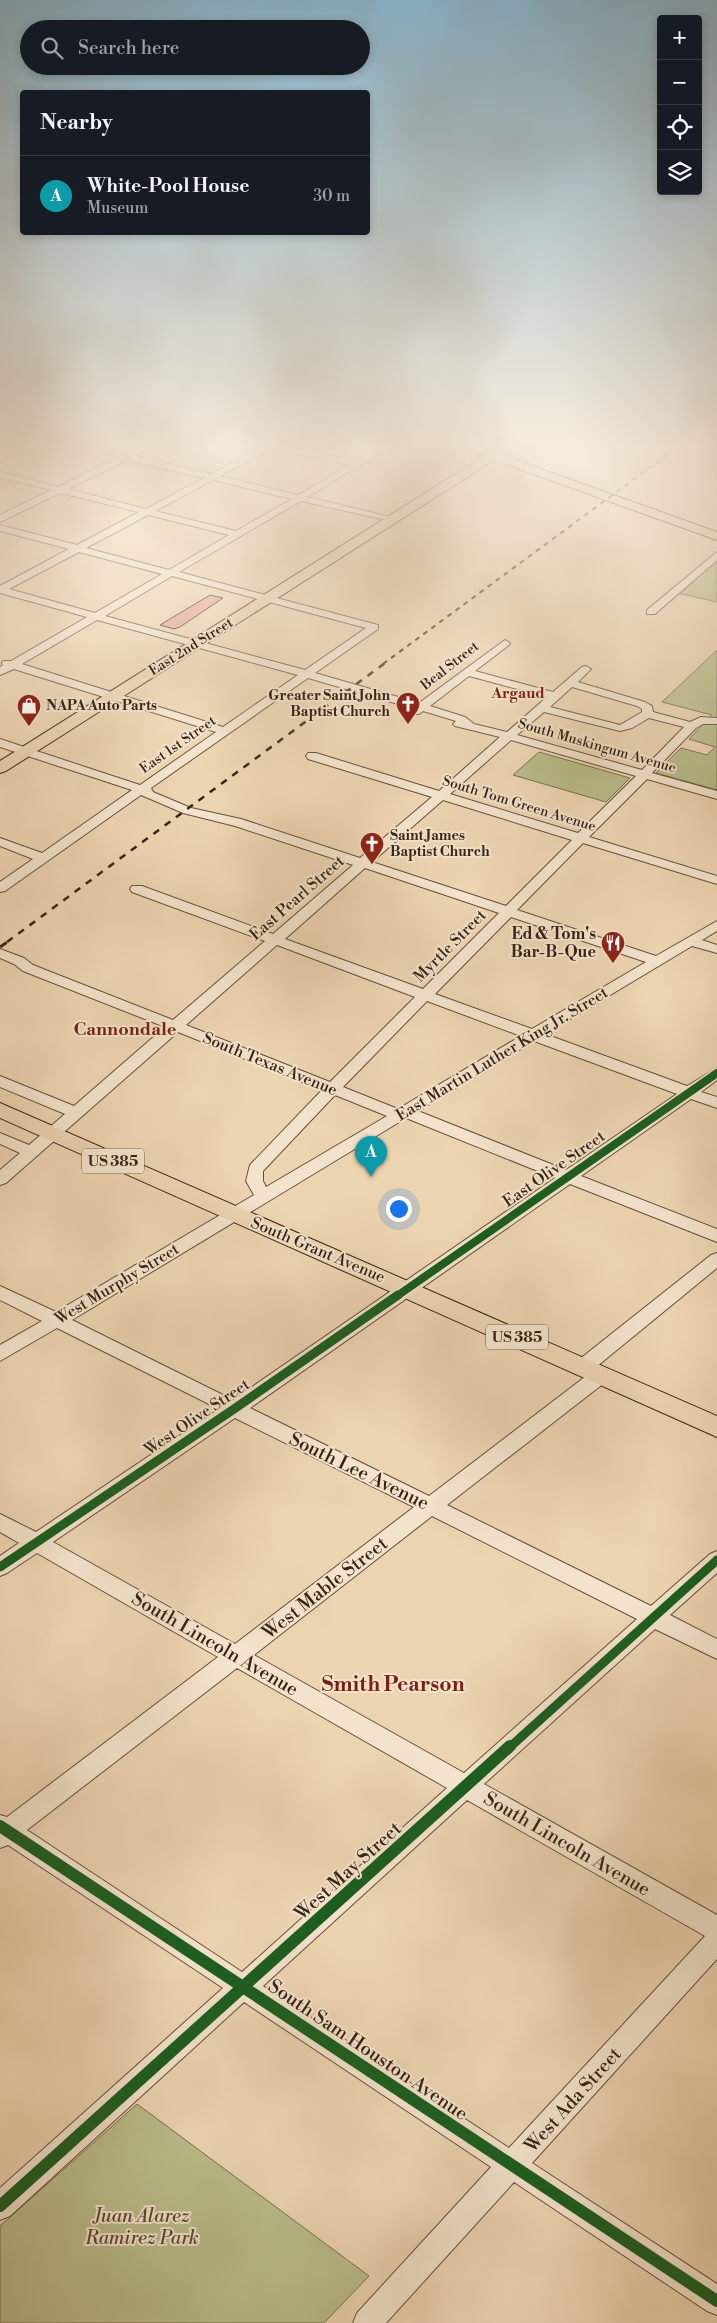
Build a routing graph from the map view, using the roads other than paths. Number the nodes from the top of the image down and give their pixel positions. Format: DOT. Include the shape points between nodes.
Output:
graph roads {
  1 [pos="64,554"];
  2 [pos="99,554"];
  3 [pos="202,554"];
  4 [pos="338,554"];
  5 [pos="717,555"];
  6 [pos="170,574"];
  7 [pos="0,590"];
  8 [pos="266,600"];
  9 [pos="651,612"];
  10 [pos="95,617"];
  11 [pos="505,642"];
  12 [pos="196,644"];
  13 [pos="0,661"];
  14 [pos="12,665"];
  15 [pos="586,669"];
  16 [pos="0,672"];
  17 [pos="467,672"];
  18 [pos="304,675"];
  19 [pos="570,683"];
  20 [pos="350,689"];
  21 [pos="114,696"];
  22 [pos="556,696"];
  23 [pos="542,708"];
  24 [pos="416,711"];
  25 [pos="647,714"];
  26 [pos="717,721"];
  27 [pos="692,726"];
  28 [pos="224,730"];
  29 [pos="509,736"];
  30 [pos="0,743"];
  31 [pos="26,751"];
  32 [pos="312,756"];
  33 [pos="0,768"];
  34 [pos="644,774"];
  35 [pos="140,789"];
  36 [pos="441,796"];
  37 [pos="717,796"];
  38 [pos="237,822"];
  39 [pos="581,838"];
  40 [pos="0,842"];
  41 [pos="43,858"];
  42 [pos="363,863"];
  43 [pos="717,880"];
  44 [pos="0,888"];
  45 [pos="137,888"];
  46 [pos="509,911"];
  47 [pos="717,925"];
  48 [pos="276,939"];
  49 [pos="696,942"];
  50 [pos="717,943"];
  51 [pos="717,949"];
  52 [pos="0,953"];
  53 [pos="658,961"];
  54 [pos="0,964"];
  55 [pos="28,968"];
  56 [pos="426,994"];
  57 [pos="175,1027"];
  58 [pos="535,1034"];
  59 [pos="717,1073"];
  60 [pos="0,1081"];
  61 [pos="332,1089"];
  62 [pos="688,1093"];
  63 [pos="717,1103"];
  64 [pos="0,1110"];
  65 [pos="76,1113"];
  66 [pos="403,1114"];
  67 [pos="52,1134"];
  68 [pos="0,1138"];
  69 [pos="32,1152"];
  70 [pos="566,1176"];
  71 [pos="0,1179"];
  72 [pos="265,1196"];
  73 [pos="235,1214"];
  74 [pos="717,1236"];
  75 [pos="717,1259"];
  76 [pos="408,1289"];
  77 [pos="0,1292"];
  78 [pos="57,1320"];
  79 [pos="0,1354"];
  80 [pos="592,1371"];
  81 [pos="234,1409"];
  82 [pos="717,1427"];
  83 [pos="431,1506"];
  84 [pos="0,1522"];
  85 [pos="36,1543"];
  86 [pos="717,1560"];
  87 [pos="0,1567"];
  88 [pos="653,1617"];
  89 [pos="717,1649"];
  90 [pos="236,1656"];
  91 [pos="466,1786"];
  92 [pos="3,1831"];
  93 [pos="717,1929"];
  94 [pos="717,1941"];
  95 [pos="243,1987"];
  96 [pos="513,2166"];
  97 [pos="0,2206"];
  98 [pos="717,2302"];
  99 [pos="367,2323"];
  1 -- 7 [label="street"];
  2 -- 6 [label="street"];
  3 -- 6 [label="street"];
  4 -- 8 [label="main road, East 2nd Street"];
  5 -- 9 [label="street"];
  6 -- 8 [label="street"];
  6 -- 10 [label="street"];
  7 -- 10 [label="street"];
  8 -- 12 [label="main road, East 2nd Street"];
  8 -- 18 [label="street, East 1st Street" via="374,627"];
  10 -- 12 [label="street"];
  10 -- 14 [label="street"];
  11 -- 17 [label="street, Beal Street"];
  12 -- 18 [label="street"];
  12 -- 21 [label="main road, East 2nd Street"];
  13 -- 14 [label="street"];
  14 -- 16 [label="street"];
  14 -- 21 [label="street"];
  15 -- 19 [label="street, East Pearl Street"];
  17 -- 22 [label="street"];
  17 -- 24 [label="street, Beal Street"];
  18 -- 20 [label="street" via="310,680"];
  18 -- 28 [label="street, East 1st Street"];
  19 -- 22 [label="street, East Pearl Street"];
  19 -- 25 [label="street" via="641,704 648,708"];
  20 -- 24 [label="street, South Muskingum Avenue"];
  21 -- 28 [label="street"];
  21 -- 31 [label="main road, East 2nd Street"];
  22 -- 23 [label="street, East Pearl Street"];
  23 -- 25 [label="street" via="620,728"];
  23 -- 29 [label="street, East Pearl Street"];
  24 -- 29 [label="street, South Muskingum Avenue" via="453,724"];
  25 -- 27 [label="street"];
  26 -- 27 [label="street" via="701,720"];
  27 -- 34 [label="street, Myrtle Street"];
  28 -- 35 [label="street, East 1st Street"];
  29 -- 34 [label="street, South Muskingum Avenue"];
  29 -- 36 [label="street, East Pearl Street"];
  30 -- 31 [label="street"];
  31 -- 33 [label="main road, East 2nd Street"];
  31 -- 35 [label="street"];
  32 -- 36 [label="street, South Tom Green Avenue"];
  34 -- 37 [label="street, South Muskingum Avenue"];
  34 -- 39 [label="street, Myrtle Street"];
  35 -- 38 [label="street" via="149,796"];
  35 -- 41 [label="street, East 1st Street"];
  36 -- 39 [label="street, South Tom Green Avenue"];
  36 -- 42 [label="street, East Pearl Street"];
  38 -- 42 [label="street"];
  39 -- 43 [label="street, South Tom Green Avenue"];
  39 -- 46 [label="street, Myrtle Street"];
  40 -- 41 [label="street"];
  41 -- 44 [label="street, East 1st Street"];
  42 -- 46 [label="street"];
  42 -- 48 [label="street, East Pearl Street"];
  45 -- 48 [label="street"];
  46 -- 53 [label="street"];
  46 -- 56 [label="street, Myrtle Street"];
  47 -- 49 [label="street, East Martin Luther King Jr. Street"];
  48 -- 56 [label="street"];
  48 -- 57 [label="street, East Pearl Street"];
  49 -- 50 [label="street"];
  49 -- 51 [label="street"];
  49 -- 53 [label="street, East Martin Luther King Jr. Street"];
  52 -- 55 [label="street, South Texas Avenue"];
  53 -- 58 [label="street, East Martin Luther King Jr. Street"];
  54 -- 55 [label="street, South Texas Avenue" via="9,968"];
  55 -- 57 [label="street, South Texas Avenue"];
  56 -- 58 [label="street"];
  56 -- 61 [label="street, Myrtle Street"];
  57 -- 61 [label="street, South Texas Avenue"];
  57 -- 65 [label="street, East Pearl Street"];
  58 -- 62 [label="street"];
  58 -- 66 [label="street, East Martin Luther King Jr. Street"];
  59 -- 62 [label="street, East Olive Street"];
  60 -- 65 [label="street"];
  61 -- 66 [label="street, South Texas Avenue"];
  61 -- 72 [label="street, Myrtle Street" via="256,1169 254,1183"];
  62 -- 63 [label="street"];
  62 -- 70 [label="street, East Olive Street"];
  64 -- 67 [label="main road, South Grant Avenue / US 385"];
  65 -- 67 [label="street, East Pearl Street"];
  66 -- 70 [label="street, South Texas Avenue"];
  66 -- 72 [label="street, East Martin Luther King Jr. Street"];
  67 -- 69 [label="street, East Pearl Street"];
  67 -- 73 [label="main road, South Grant Avenue / US 385"];
  68 -- 69 [label="street"];
  69 -- 71 [label="street, East Pearl Street"];
  70 -- 74 [label="street, South Texas Avenue"];
  70 -- 76 [label="street, East Olive Street"];
  72 -- 73 [label="street, East Martin Luther King Jr. Street"];
  73 -- 76 [label="main road, South Grant Avenue / US 385"];
  73 -- 78 [label="street, West Murphy Street"];
  75 -- 80 [label="street, West Mable Street"];
  76 -- 80 [label="main road, South Grant Avenue / US 385"];
  76 -- 81 [label="street, West Olive Street"];
  77 -- 78 [label="street, South Lee Avenue"];
  78 -- 79 [label="street, West Murphy Street"];
  78 -- 81 [label="street, South Lee Avenue"];
  80 -- 82 [label="main road, South Grant Avenue / US 385"];
  80 -- 83 [label="street, West Mable Street"];
  81 -- 83 [label="street, South Lee Avenue"];
  81 -- 85 [label="street, West Olive Street"];
  83 -- 88 [label="street, South Lee Avenue"];
  83 -- 90 [label="street, West Mable Street"];
  84 -- 85 [label="street, South Lincoln Avenue"];
  85 -- 87 [label="street, West Olive Street"];
  85 -- 90 [label="street, South Lincoln Avenue"];
  86 -- 88 [label="street, West May Street"];
  88 -- 89 [label="street, South Lee Avenue"];
  88 -- 91 [label="street, West May Street"];
  90 -- 91 [label="street, South Lincoln Avenue"];
  90 -- 92 [label="street, West Mable Street"];
  91 -- 93 [label="street, South Lincoln Avenue"];
  91 -- 95 [label="street, West May Street"];
  92 -- 95 [label="street, South Sam Houston Avenue"];
  94 -- 96 [label="street, West Ada Street"];
  95 -- 96 [label="street, South Sam Houston Avenue"];
  95 -- 97 [label="street, West May Street"];
  96 -- 98 [label="street, South Sam Houston Avenue"];
  96 -- 99 [label="street, West Ada Street"];
}
